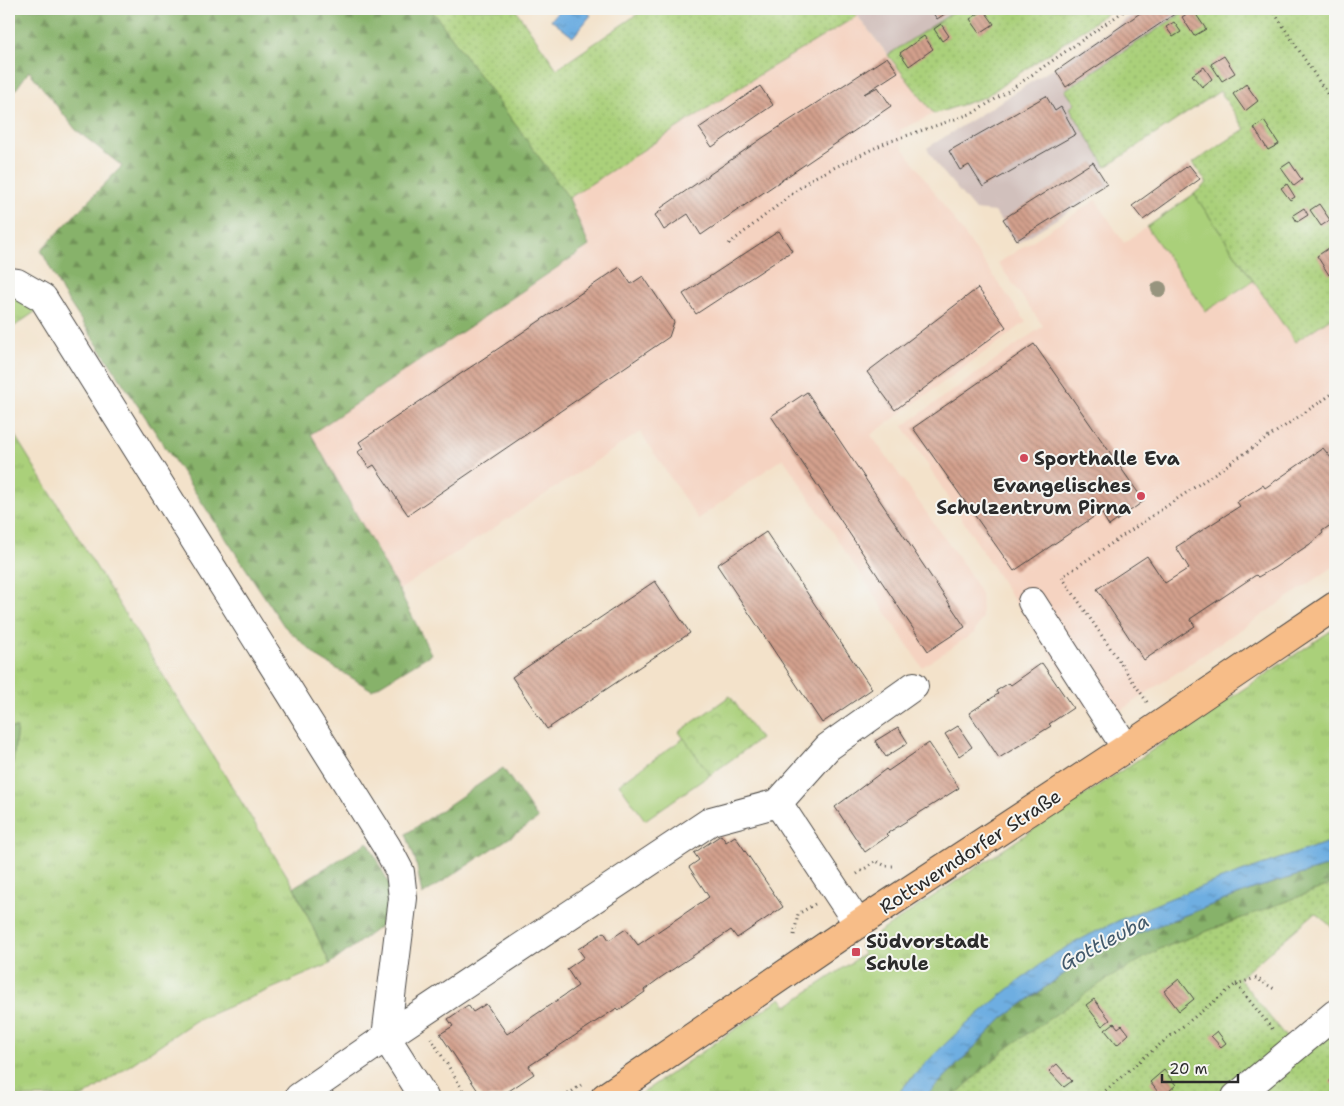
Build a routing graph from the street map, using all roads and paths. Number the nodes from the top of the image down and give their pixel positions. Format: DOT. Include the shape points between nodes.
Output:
graph roads {
  1 [pos="1127,9"];
  2 [pos="1272,9"];
  3 [pos="1335,106"];
  4 [pos="729,244"];
  5 [pos="9,282"];
  6 [pos="1335,392"];
  7 [pos="1032,602"];
  8 [pos="1335,606"];
  9 [pos="914,686"];
  10 [pos="1147,702"];
  11 [pos="1126,748"];
  12 [pos="778,804"];
  13 [pos="858,924"];
  14 [pos="1236,984"];
  15 [pos="1276,990"];
  16 [pos="1335,1014"];
  17 [pos="418,1015"];
  18 [pos="386,1037"];
  19 [pos="1290,1051"];
  20 [pos="299,1097"];
  21 [pos="424,1097"];
  22 [pos="467,1097"];
  23 [pos="605,1097"];
  24 [pos="1098,1097"];
  25 [pos="1236,1097"];
  1 -- 4 [label="path" via="973,113 885,143 811,179"];
  2 -- 3 [label="path"];
  5 -- 18 [label="lane" via="17,283 42,298 400,872 403,898"];
  6 -- 10 [label="path" via="1062,577"];
  7 -- 11 [label="lane"];
  8 -- 11 [label="main road, Rottwerndorfer Straße"];
  9 -- 12 [label="lane" via="828,747"];
  11 -- 13 [label="main road, Rottwerndorfer Straße"];
  12 -- 13 [label="lane"];
  12 -- 17 [label="lane" via="711,821"];
  13 -- 23 [label="main road, Rottwerndorfer Straße"];
  14 -- 15 [label="path" via="1256,978"];
  14 -- 19 [label="path"];
  14 -- 24 [label="path"];
  16 -- 19 [label="lane"];
  17 -- 18 [label="lane"];
  17 -- 22 [label="path"];
  18 -- 20 [label="lane"];
  18 -- 21 [label="lane"];
  19 -- 25 [label="lane"];
}
